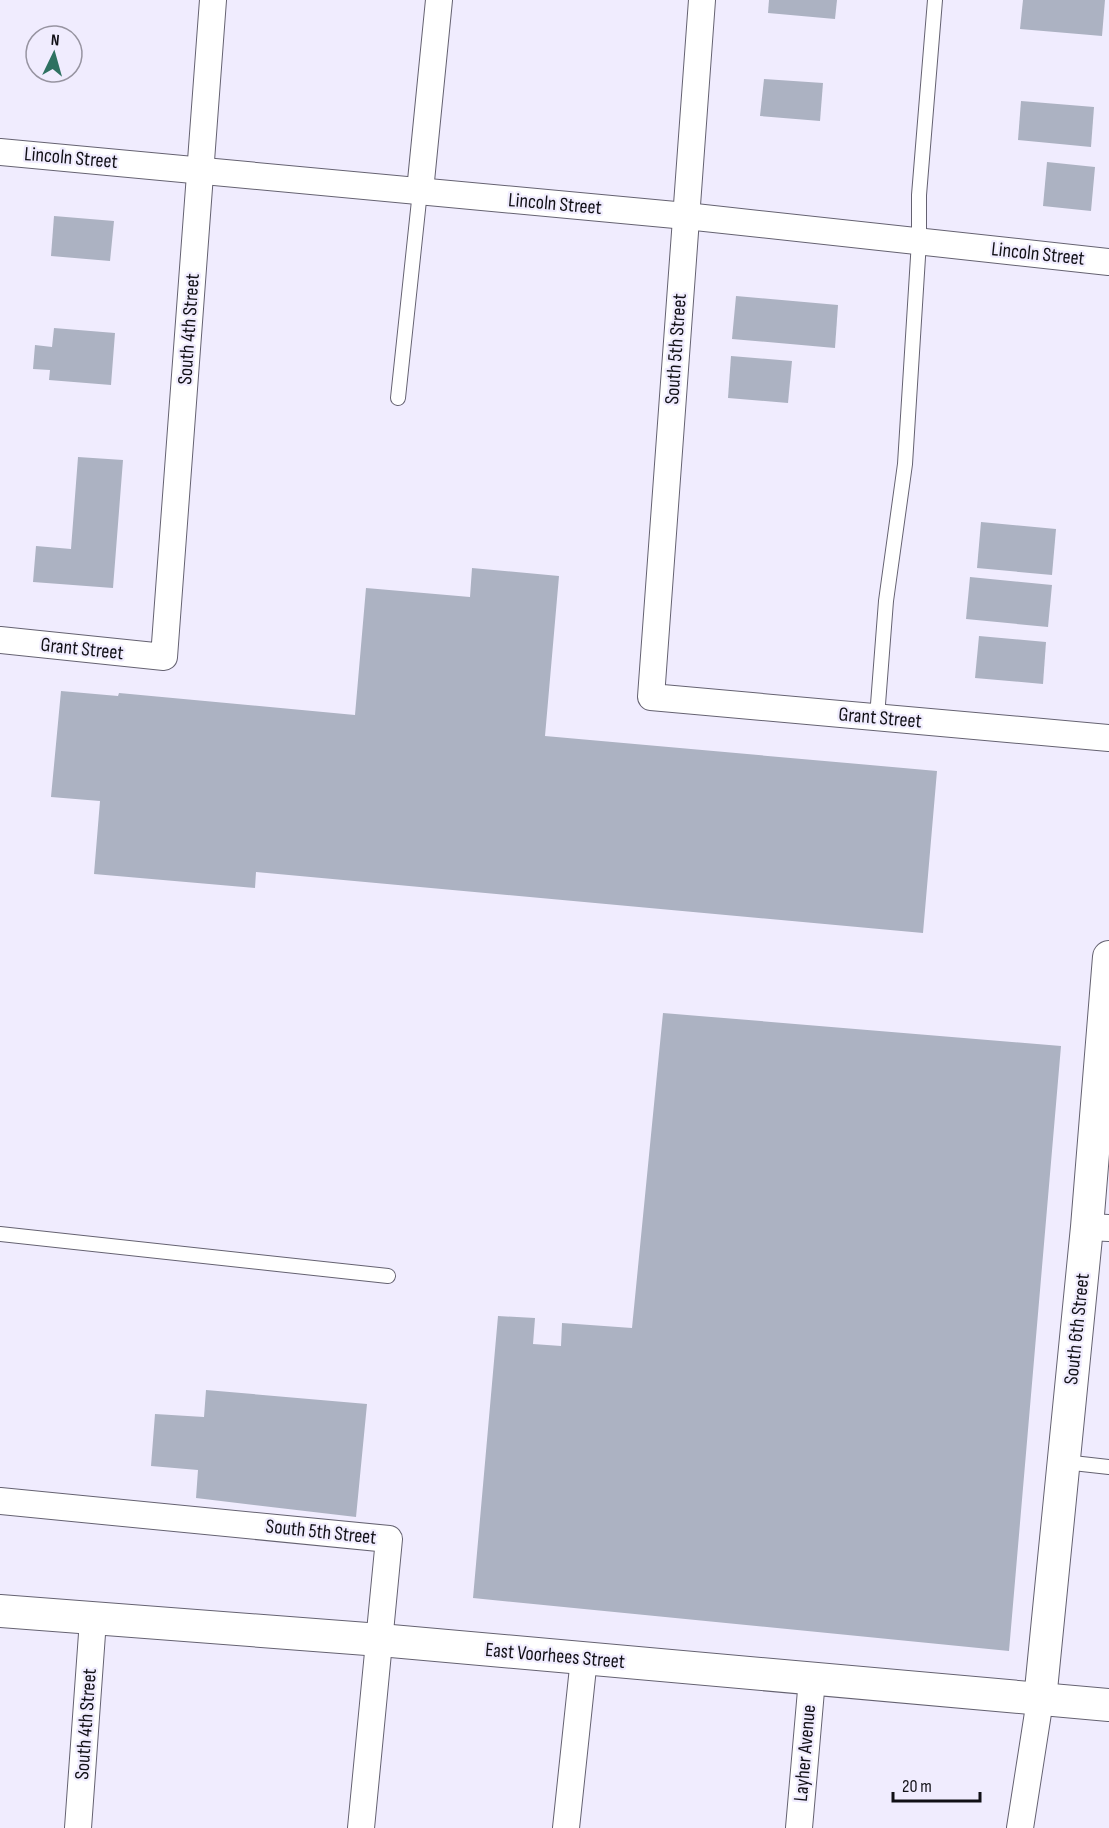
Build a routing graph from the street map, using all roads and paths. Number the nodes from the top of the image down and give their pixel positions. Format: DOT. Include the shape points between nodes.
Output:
graph roads {
  1 [pos="213,0"];
  2 [pos="439,0"];
  3 [pos="702,0"];
  4 [pos="935,0"];
  5 [pos="0,152"];
  6 [pos="201,170"];
  7 [pos="420,191"];
  8 [pos="686,216"];
  9 [pos="919,241"];
  10 [pos="1109,262"];
  11 [pos="398,398"];
  12 [pos="0,640"];
  13 [pos="164,657"];
  14 [pos="651,697"];
  15 [pos="877,717"];
  16 [pos="1109,738"];
  17 [pos="1109,957"];
  18 [pos="1098,1228"];
  19 [pos="0,1234"];
  20 [pos="388,1276"];
  21 [pos="1064,1462"];
  22 [pos="1109,1467"];
  23 [pos="0,1501"];
  24 [pos="0,1611"];
  25 [pos="93,1620"];
  26 [pos="380,1640"];
  27 [pos="584,1658"];
  28 [pos="812,1679"];
  29 [pos="1040,1700"];
  30 [pos="1109,1705"];
  31 [pos="78,1828"];
  32 [pos="361,1828"];
  33 [pos="566,1828"];
  34 [pos="799,1828"];
  35 [pos="1020,1828"];
  1 -- 6 [label="street, South 4th Street"];
  2 -- 7 [label="street"];
  3 -- 8 [label="street, South 5th Street"];
  4 -- 9 [label="lane" via="919,195"];
  5 -- 6 [label="street, Lincoln Street"];
  6 -- 7 [label="street, Lincoln Street"];
  6 -- 13 [label="street, South 4th Street"];
  7 -- 8 [label="street, Lincoln Street"];
  7 -- 11 [label="lane"];
  8 -- 9 [label="street, Lincoln Street"];
  8 -- 14 [label="street, South 5th Street"];
  9 -- 10 [label="street, Lincoln Street"];
  9 -- 15 [label="lane" via="905,464 886,601"];
  12 -- 13 [label="street, Grant Street"];
  14 -- 15 [label="street, Grant Street"];
  15 -- 16 [label="street, Grant Street"];
  17 -- 18 [label="street, South 6th Street"];
  18 -- 21 [label="street, South 6th Street"];
  19 -- 20 [label="lane"];
  21 -- 22 [label="lane"];
  21 -- 29 [label="street, South 6th Street"];
  23 -- 26 [label="street, South 5th Street" via="389,1539"];
  24 -- 25 [label="street, East Voorhees Street"];
  25 -- 26 [label="street, East Voorhees Street"];
  25 -- 31 [label="street, South 4th Street"];
  26 -- 27 [label="street, East Voorhees Street"];
  26 -- 32 [label="street, South 5th Street"];
  27 -- 28 [label="street, East Voorhees Street"];
  27 -- 33 [label="street"];
  28 -- 29 [label="street, East Voorhees Street"];
  28 -- 34 [label="street, Layher Avenue"];
  29 -- 30 [label="street, East Voorhees Street"];
  29 -- 35 [label="street"];
}
